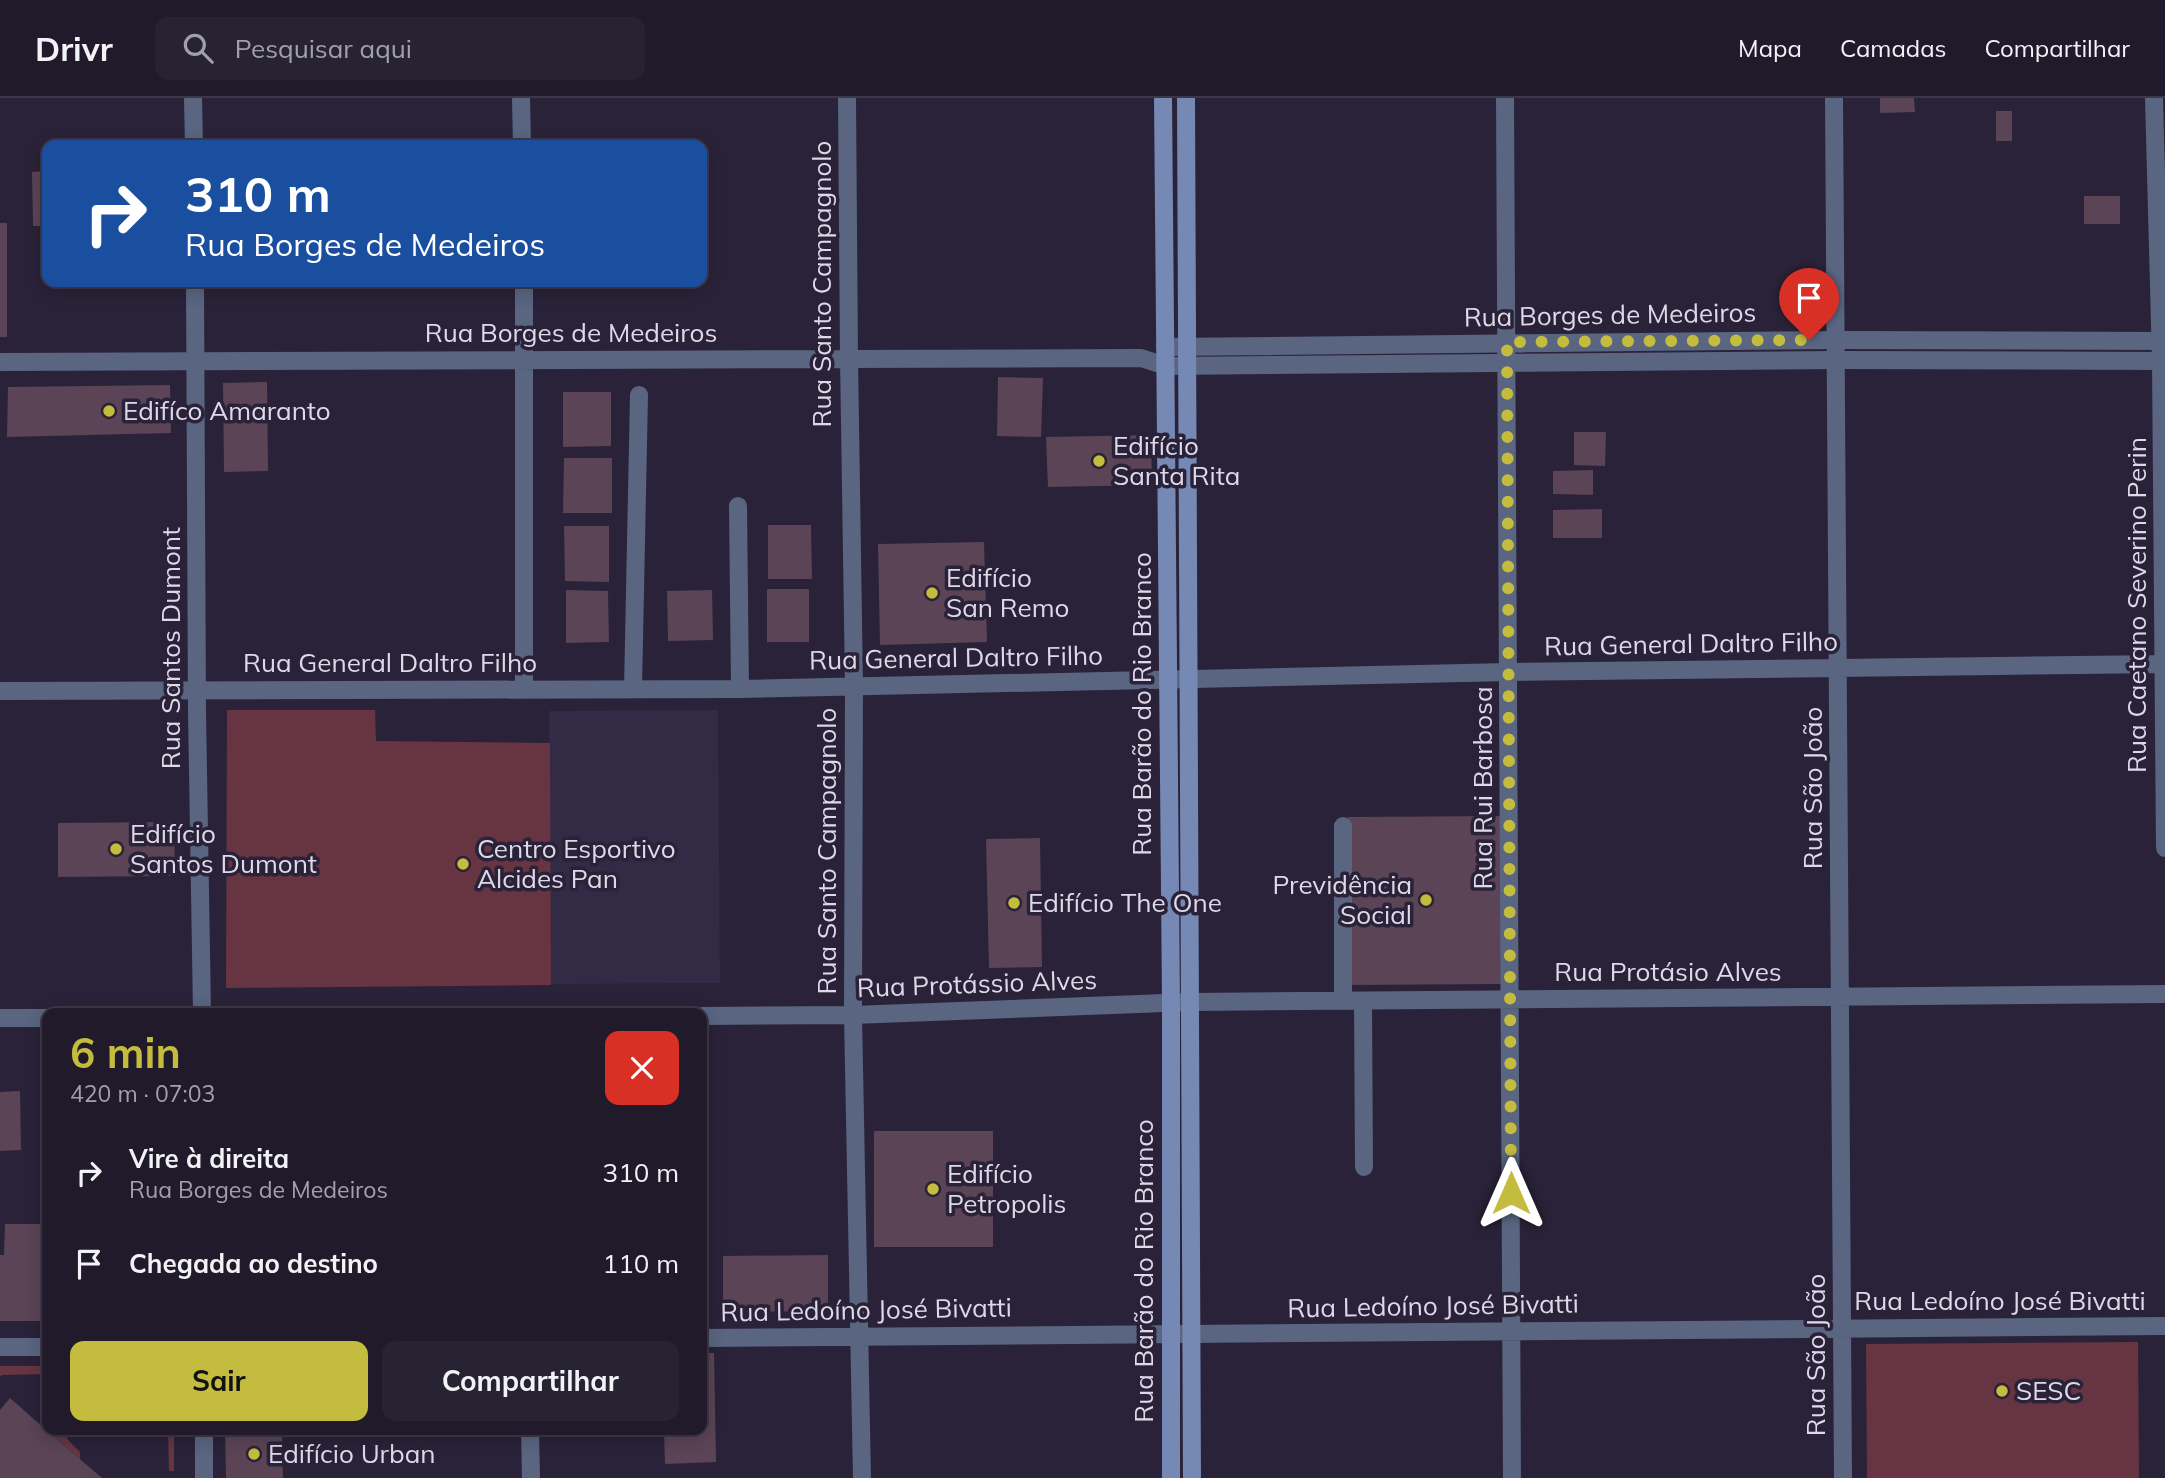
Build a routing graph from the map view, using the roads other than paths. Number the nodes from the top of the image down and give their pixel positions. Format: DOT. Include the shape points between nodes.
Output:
graph roads {
  1 [pos="193,98"];
  2 [pos="521,98"];
  3 [pos="847,98"];
  4 [pos="1164,98"];
  5 [pos="1186,98"];
  6 [pos="1505,98"];
  7 [pos="1834,98"];
  8 [pos="2154,98"];
  9 [pos="194,140"];
  10 [pos="522,140"];
  11 [pos="195,287"];
  12 [pos="524,287"];
  13 [pos="1836,340"];
  14 [pos="2163,341"];
  15 [pos="1507,342"];
  16 [pos="1166,347"];
  17 [pos="1188,347"];
  18 [pos="849,358"];
  19 [pos="1141,358"];
  20 [pos="525,359"];
  21 [pos="195,360"];
  22 [pos="1836,360"];
  23 [pos="2163,361"];
  24 [pos="0,362"];
  25 [pos="1507,365"];
  26 [pos="1166,366"];
  27 [pos="1188,366"];
  28 [pos="639,395"];
  29 [pos="737,506"];
  30 [pos="2164,664"];
  31 [pos="1838,668"];
  32 [pos="1509,672"];
  33 [pos="1190,679"];
  34 [pos="1168,680"];
  35 [pos="854,685"];
  36 [pos="524,688"];
  37 [pos="633,689"];
  38 [pos="740,689"];
  39 [pos="197,690"];
  40 [pos="0,691"];
  41 [pos="1343,826"];
  42 [pos="2165,848"];
  43 [pos="2165,994"];
  44 [pos="1840,997"];
  45 [pos="1510,999"];
  46 [pos="1343,1001"];
  47 [pos="1363,1001"];
  48 [pos="1190,1002"];
  49 [pos="1171,1004"];
  50 [pos="202,1008"];
  51 [pos="853,1015"];
  52 [pos="707,1017"];
  53 [pos="0,1018"];
  54 [pos="42,1018"];
  55 [pos="1364,1167"];
  56 [pos="2165,1326"];
  57 [pos="1842,1329"];
  58 [pos="1511,1332"];
  59 [pos="1169,1334"];
  60 [pos="1191,1335"];
  61 [pos="860,1336"];
  62 [pos="707,1338"];
  63 [pos="0,1347"];
  64 [pos="42,1347"];
  65 [pos="204,1435"];
  66 [pos="530,1435"];
  67 [pos="204,1478"];
  68 [pos="531,1478"];
  69 [pos="862,1478"];
  70 [pos="1171,1478"];
  71 [pos="1192,1478"];
  72 [pos="1512,1478"];
  73 [pos="1843,1478"];
  1 -- 9 [label="street"];
  2 -- 10 [label="street"];
  3 -- 18 [label="street, Rua Santo Campagnolo"];
  4 -- 16 [label="main road, Rua Barão do Rio Branco"];
  5 -- 17 [label="main road, Rua Barão do Rio Branco"];
  6 -- 15 [label="street, Rua Rui Barbosa"];
  7 -- 13 [label="street, Rua São João"];
  8 -- 14 [label="street"];
  11 -- 21 [label="street, Rua Santos Dumont"];
  12 -- 20 [label="street"];
  13 -- 14 [label="street, Rua Borges de Medeiros"];
  13 -- 15 [label="street, Rua Borges de Medeiros"];
  13 -- 22 [label="street, Rua São João"];
  14 -- 23 [label="street"];
  15 -- 17 [label="street, Rua Borges de Medeiros"];
  15 -- 25 [label="street, Rua Rui Barbosa"];
  16 -- 17 [label="street, Rua Borges de Medeiros"];
  16 -- 19 [label="street, Rua Borges de Medeiros"];
  16 -- 26 [label="main road, Rua Barão do Rio Branco"];
  17 -- 27 [label="main road, Rua Barão do Rio Branco"];
  18 -- 19 [label="street, Rua Borges de Medeiros"];
  18 -- 20 [label="street, Rua Borges de Medeiros"];
  18 -- 35 [label="street, Rua Santo Campagnolo"];
  19 -- 26 [label="street, Rua Borges de Medeiros"];
  20 -- 21 [label="street, Rua Borges de Medeiros"];
  20 -- 36 [label="street"];
  21 -- 24 [label="street, Rua Borges de Medeiros"];
  21 -- 39 [label="street, Rua Santos Dumont"];
  22 -- 23 [label="street, Rua Borges de Medeiros"];
  22 -- 25 [label="street, Rua Borges de Medeiros"];
  22 -- 31 [label="street, Rua São João"];
  23 -- 30 [label="street, Rua Caetano Severino Perin"];
  25 -- 27 [label="street, Rua Borges de Medeiros"];
  25 -- 32 [label="street, Rua Rui Barbosa"];
  26 -- 27 [label="street, Rua Borges de Medeiros"];
  26 -- 34 [label="main road, Rua Barão do Rio Branco"];
  27 -- 33 [label="main road, Rua Barão do Rio Branco"];
  28 -- 37 [label="street"];
  29 -- 38 [label="street"];
  30 -- 31 [label="street, Rua General Daltro Filho"];
  30 -- 42 [label="street, Rua Caetano Severino Perin"];
  31 -- 32 [label="street, Rua General Daltro Filho"];
  31 -- 44 [label="street, Rua São João"];
  32 -- 33 [label="street, Rua General Daltro Filho"];
  32 -- 45 [label="street, Rua Rui Barbosa"];
  33 -- 34 [label="street, Rua General Daltro Filho"];
  33 -- 48 [label="main road, Rua Barão do Rio Branco"];
  34 -- 35 [label="street, Rua General Daltro Filho"];
  34 -- 49 [label="main road, Rua Barão do Rio Branco"];
  35 -- 38 [label="street, Rua General Daltro Filho"];
  35 -- 51 [label="street, Rua Santo Campagnolo"];
  36 -- 37 [label="street, Rua General Daltro Filho"];
  36 -- 39 [label="street, Rua General Daltro Filho"];
  37 -- 38 [label="street, Rua General Daltro Filho"];
  39 -- 40 [label="street, Rua General Daltro Filho"];
  39 -- 50 [label="street, Rua Santos Dumont"];
  41 -- 46 [label="street"];
  43 -- 44 [label="street, Rua Protásio Alves"];
  44 -- 45 [label="street, Rua Protásio Alves"];
  44 -- 57 [label="street, Rua São João"];
  45 -- 47 [label="street, Rua Protásio Alves"];
  45 -- 58 [label="street, Rua Rui Barbosa"];
  46 -- 47 [label="street, Rua Protásio Alves"];
  46 -- 48 [label="street, Rua Protásio Alves"];
  47 -- 55 [label="street"];
  48 -- 49 [label="street, Rua Protásio Alves"];
  48 -- 60 [label="main road, Rua Barão do Rio Branco"];
  49 -- 51 [label="street, Rua Protássio Alves"];
  49 -- 59 [label="main road, Rua Barão do Rio Branco"];
  51 -- 52 [label="street, Rua Protássio Alves"];
  51 -- 61 [label="street, Rua Santo Campagnolo"];
  53 -- 54 [label="street"];
  56 -- 57 [label="street, Rua Ledoíno José Bivatti"];
  57 -- 58 [label="street, Rua Ledoíno José Bivatti"];
  57 -- 73 [label="street, Rua São João"];
  58 -- 60 [label="street, Rua Ledoíno José Bivatti"];
  58 -- 72 [label="street, Rua Rui Barbosa"];
  59 -- 60 [label="street, Rua Ledoíno José Bivatti"];
  59 -- 61 [label="street, Rua Ledoíno José Bivatti"];
  59 -- 70 [label="main road, Rua Barão do Rio Branco"];
  60 -- 71 [label="main road, Rua Barão do Rio Branco"];
  61 -- 62 [label="street, Rua Ledoíno José Bivatti"];
  61 -- 69 [label="street, Rua Santo Campagnolo"];
  63 -- 64 [label="street"];
  65 -- 67 [label="street"];
  66 -- 68 [label="street"];
}
